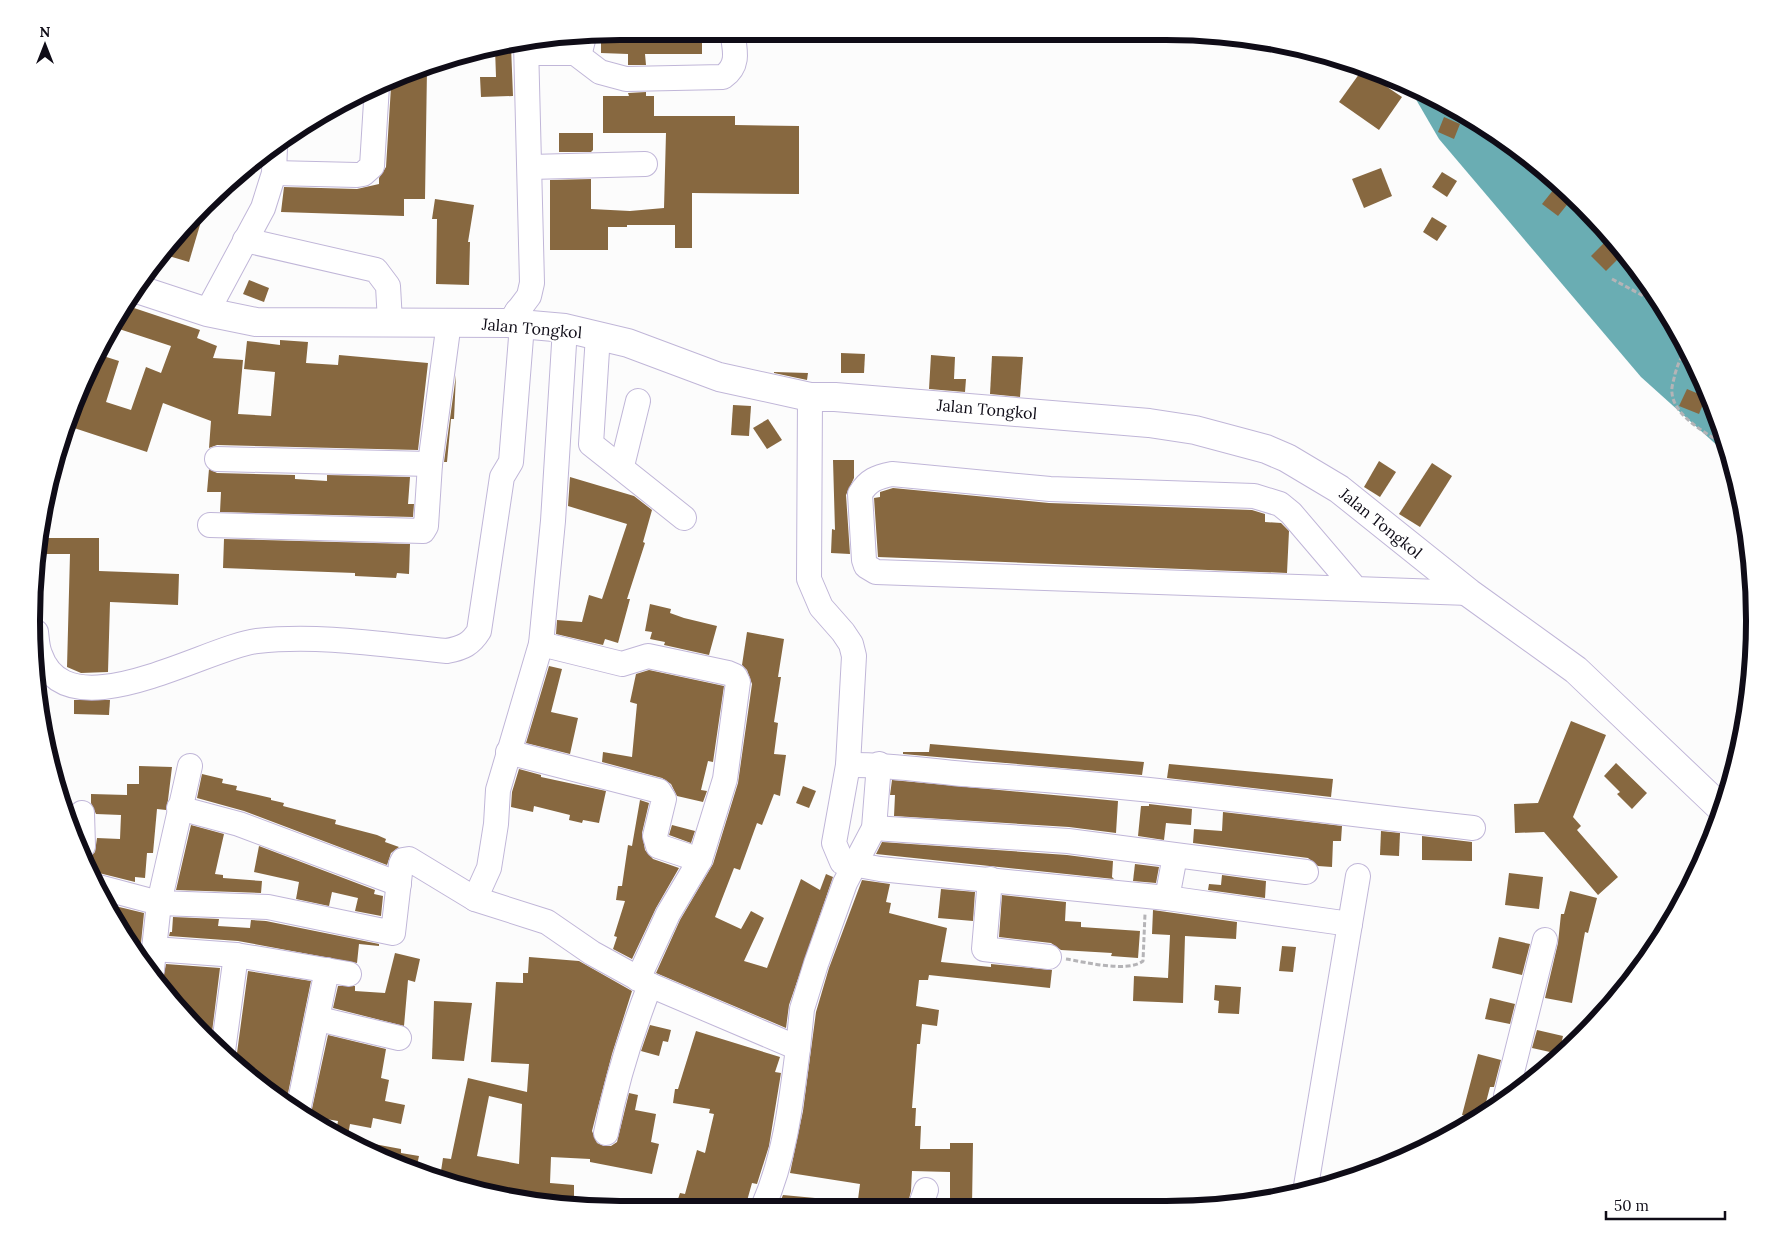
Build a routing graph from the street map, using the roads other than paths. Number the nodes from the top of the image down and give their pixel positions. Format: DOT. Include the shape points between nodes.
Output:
graph roads {
  1 [pos="734,40"];
  2 [pos="579,45"];
  3 [pos="526,48"];
  4 [pos="376,94"];
  5 [pos="275,155"];
  6 [pos="646,164"];
  7 [pos="530,167"];
  8 [pos="274,172"];
  9 [pos="245,240"];
  10 [pos="143,291"];
  11 [pos="207,312"];
  12 [pos="516,320"];
  13 [pos="390,322"];
  14 [pos="449,322"];
  15 [pos="565,328"];
  16 [pos="598,335"];
  17 [pos="821,397"];
  18 [pos="638,401"];
  19 [pos="217,459"];
  20 [pos="430,464"];
  21 [pos="622,466"];
  22 [pos="684,518"];
  23 [pos="210,525"];
  24 [pos="1355,588"];
  25 [pos="1469,593"];
  26 [pos="541,644"];
  27 [pos="41,657"];
  28 [pos="508,752"];
  29 [pos="878,764"];
  30 [pos="848,765"];
  31 [pos="190,766"];
  32 [pos="1716,803"];
  33 [pos="179,808"];
  34 [pos="82,813"];
  35 [pos="874,828"];
  36 [pos="1473,828"];
  37 [pos="81,836"];
  38 [pos="1175,856"];
  39 [pos="844,858"];
  40 [pos="700,860"];
  41 [pos="1306,872"];
  42 [pos="1358,876"];
  43 [pos="990,879"];
  44 [pos="399,884"];
  45 [pos="106,889"];
  46 [pos="1156,897"];
  47 [pos="475,899"];
  48 [pos="159,903"];
  49 [pos="1350,924"];
  50 [pos="1545,940"];
  51 [pos="236,955"];
  52 [pos="1048,957"];
  53 [pos="153,960"];
  54 [pos="644,982"];
  55 [pos="319,1020"];
  56 [pos="399,1038"];
  57 [pos="224,1044"];
  58 [pos="798,1048"];
  59 [pos="1508,1089"];
  60 [pos="300,1104"];
  61 [pos="606,1133"];
  62 [pos="1305,1184"];
  63 [pos="765,1201"];
  1 -- 2 [label="street" via="736,55 730,72 723,77 626,79 600,72"];
  2 -- 3 [label="street"];
  3 -- 7 [label="street"];
  4 -- 8 [label="street" via="372,166 369,170 358,175"];
  5 -- 8 [label="street"];
  6 -- 7 [label="street"];
  7 -- 12 [label="street" via="532,283"];
  8 -- 9 [label="street" via="263,208"];
  9 -- 11 [label="street"];
  9 -- 13 [label="street" via="376,270 388,286"];
  10 -- 11 [label="highway, Jalan Tongkol"];
  11 -- 13 [label="highway, Jalan Tongkol" via="256,322"];
  12 -- 14 [label="highway, Jalan Tongkol"];
  12 -- 15 [label="highway, Jalan Tongkol"];
  12 -- 27 [label="street" via="496,462 502,477 479,631 473,641 462,648 447,651 348,641 257,641 226,648 142,680 106,689 77,687 58,678"];
  13 -- 14 [label="highway, Jalan Tongkol"];
  14 -- 20 [label="street"];
  15 -- 16 [label="highway, Jalan Tongkol"];
  15 -- 26 [label="street" via="553,521"];
  16 -- 17 [label="highway, Jalan Tongkol" via="628,343 719,378"];
  16 -- 21 [label="street" via="591,444"];
  17 -- 25 [label="highway, Jalan Tongkol" via="1149,423 1195,430 1249,444 1287,458 1339,489"];
  17 -- 30 [label="street" via="809,579 821,607 847,638 854,656"];
  18 -- 21 [label="street"];
  19 -- 20 [label="street"];
  20 -- 23 [label="street" via="426,526 418,532"];
  21 -- 22 [label="street"];
  24 -- 24 [label="street" via="876,572 866,566 864,560 860,494 865,484 876,477 892,474 1050,490 1254,496 1280,504 1291,513"];
  24 -- 25 [label="street"];
  25 -- 32 [label="highway, Jalan Tongkol" via="1576,670"];
  26 -- 28 [label="street"];
  26 -- 40 [label="street" via="622,664 648,656 735,676 738,682 725,779"];
  28 -- 40 [label="street" via="659,791 664,799 656,836 658,846"];
  28 -- 47 [label="street" via="498,790 489,868"];
  29 -- 30 [label="street"];
  29 -- 35 [label="street"];
  29 -- 36 [label="street" via="947,773 1106,784"];
  30 -- 39 [label="street" via="834,843"];
  31 -- 33 [label="street"];
  33 -- 44 [label="street" via="239,824"];
  33 -- 48 [label="street"];
  34 -- 37 [label="street"];
  35 -- 38 [label="street" via="1068,841"];
  35 -- 39 [label="street" via="869,839"];
  38 -- 41 [label="street"];
  38 -- 46 [label="street"];
  39 -- 43 [label="street" via="880,869"];
  39 -- 58 [label="street" via="832,919 802,1010"];
  40 -- 54 [label="street" via="668,914"];
  42 -- 49 [label="street"];
  43 -- 46 [label="street"];
  43 -- 52 [label="street" via="984,949"];
  44 -- 47 [label="street" via="401,864 409,859"];
  44 -- 48 [label="street" via="393,933 268,907"];
  45 -- 48 [label="street"];
  46 -- 49 [label="street"];
  47 -- 54 [label="street" via="547,922 592,953"];
  48 -- 53 [label="street"];
  49 -- 62 [label="street"];
  50 -- 59 [label="street"];
  51 -- 53 [label="street"];
  51 -- 55 [label="street" via="338,972"];
  51 -- 57 [label="street"];
  54 -- 58 [label="street"];
  54 -- 61 [label="street"];
  55 -- 56 [label="street"];
  55 -- 60 [label="street"];
  58 -- 63 [label="street" via="790,1114 777,1170"];
}
